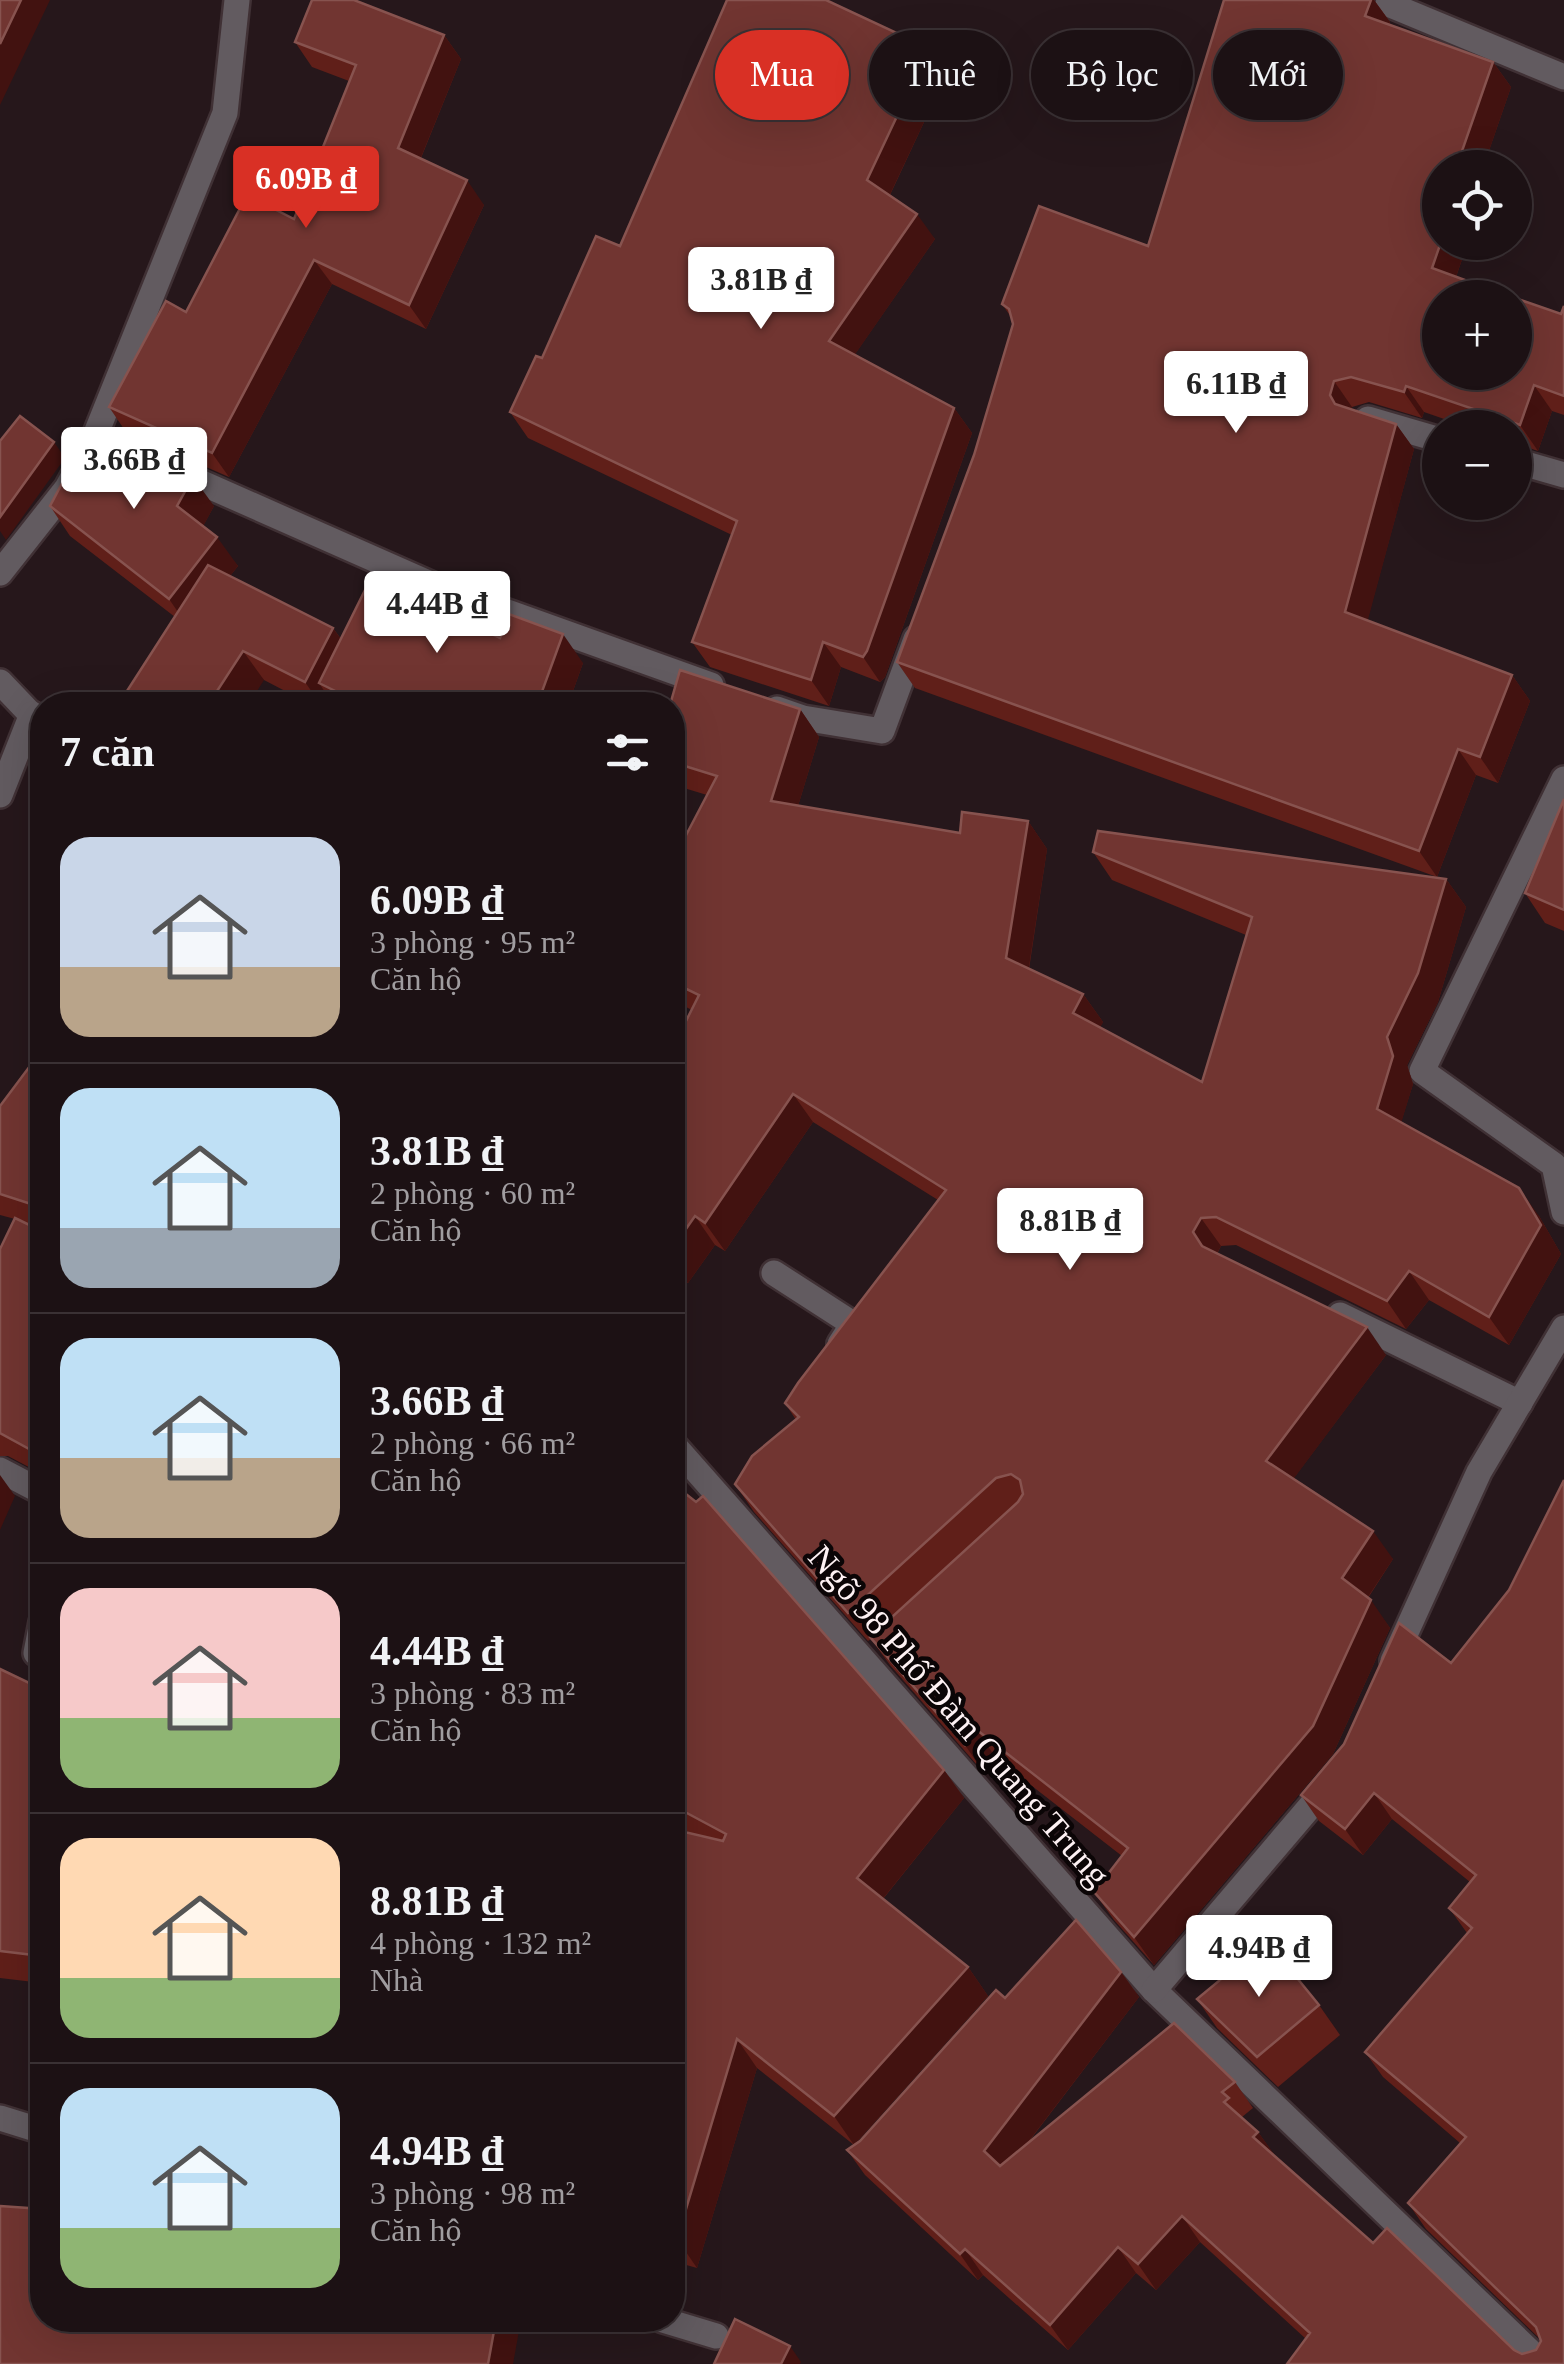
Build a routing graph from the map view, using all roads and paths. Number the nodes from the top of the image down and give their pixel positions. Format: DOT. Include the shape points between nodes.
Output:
graph roads {
  1 [pos="238,0"];
  2 [pos="1388,4"];
  3 [pos="1564,77"];
  4 [pos="1364,418"];
  5 [pos="1422,435"];
  6 [pos="148,460"];
  7 [pos="1532,466"];
  8 [pos="1564,475"];
  9 [pos="0,573"];
  10 [pos="922,622"];
  11 [pos="0,682"];
  12 [pos="30,713"];
  13 [pos="30,734"];
  14 [pos="1564,779"];
  15 [pos="0,795"];
  16 [pos="1564,1212"];
  17 [pos="774,1273"];
  18 [pos="1314,1302"];
  19 [pos="1564,1328"];
  20 [pos="823,1372"];
  21 [pos="1520,1403"];
  22 [pos="685,1455"];
  23 [pos="0,1470"];
  24 [pos="30,1486"];
  25 [pos="1380,1691"];
  26 [pos="1347,1764"];
  27 [pos="1154,1990"];
  28 [pos="0,2118"];
  29 [pos="30,2127"];
  30 [pos="685,2327"];
  31 [pos="716,2336"];
  32 [pos="1543,2364"];
  1 -- 9 [label="street" via="226,113 104,440"];
  2 -- 3 [label="street"];
  4 -- 5 [label="street"];
  6 -- 10 [label="street" via="434,586 803,718 882,731"];
  7 -- 8 [label="street"];
  11 -- 12 [label="street"];
  13 -- 15 [label="street"];
  14 -- 16 [label="street" via="1422,1071 1554,1165"];
  17 -- 20 [label="street" via="853,1324"];
  18 -- 21 [label="street"];
  19 -- 21 [label="street"];
  21 -- 25 [label="street" via="1479,1472"];
  22 -- 27 [label="street, Ngõ 98 Phố Đàm Quang Trung" via="739,1506 1078,1920"];
  23 -- 24 [label="street"];
  26 -- 27 [label="street"];
  27 -- 32 [label="street, Ngõ 98 Phố Đàm Quang Trung"];
  28 -- 29 [label="street"];
  30 -- 31 [label="street"];
}
